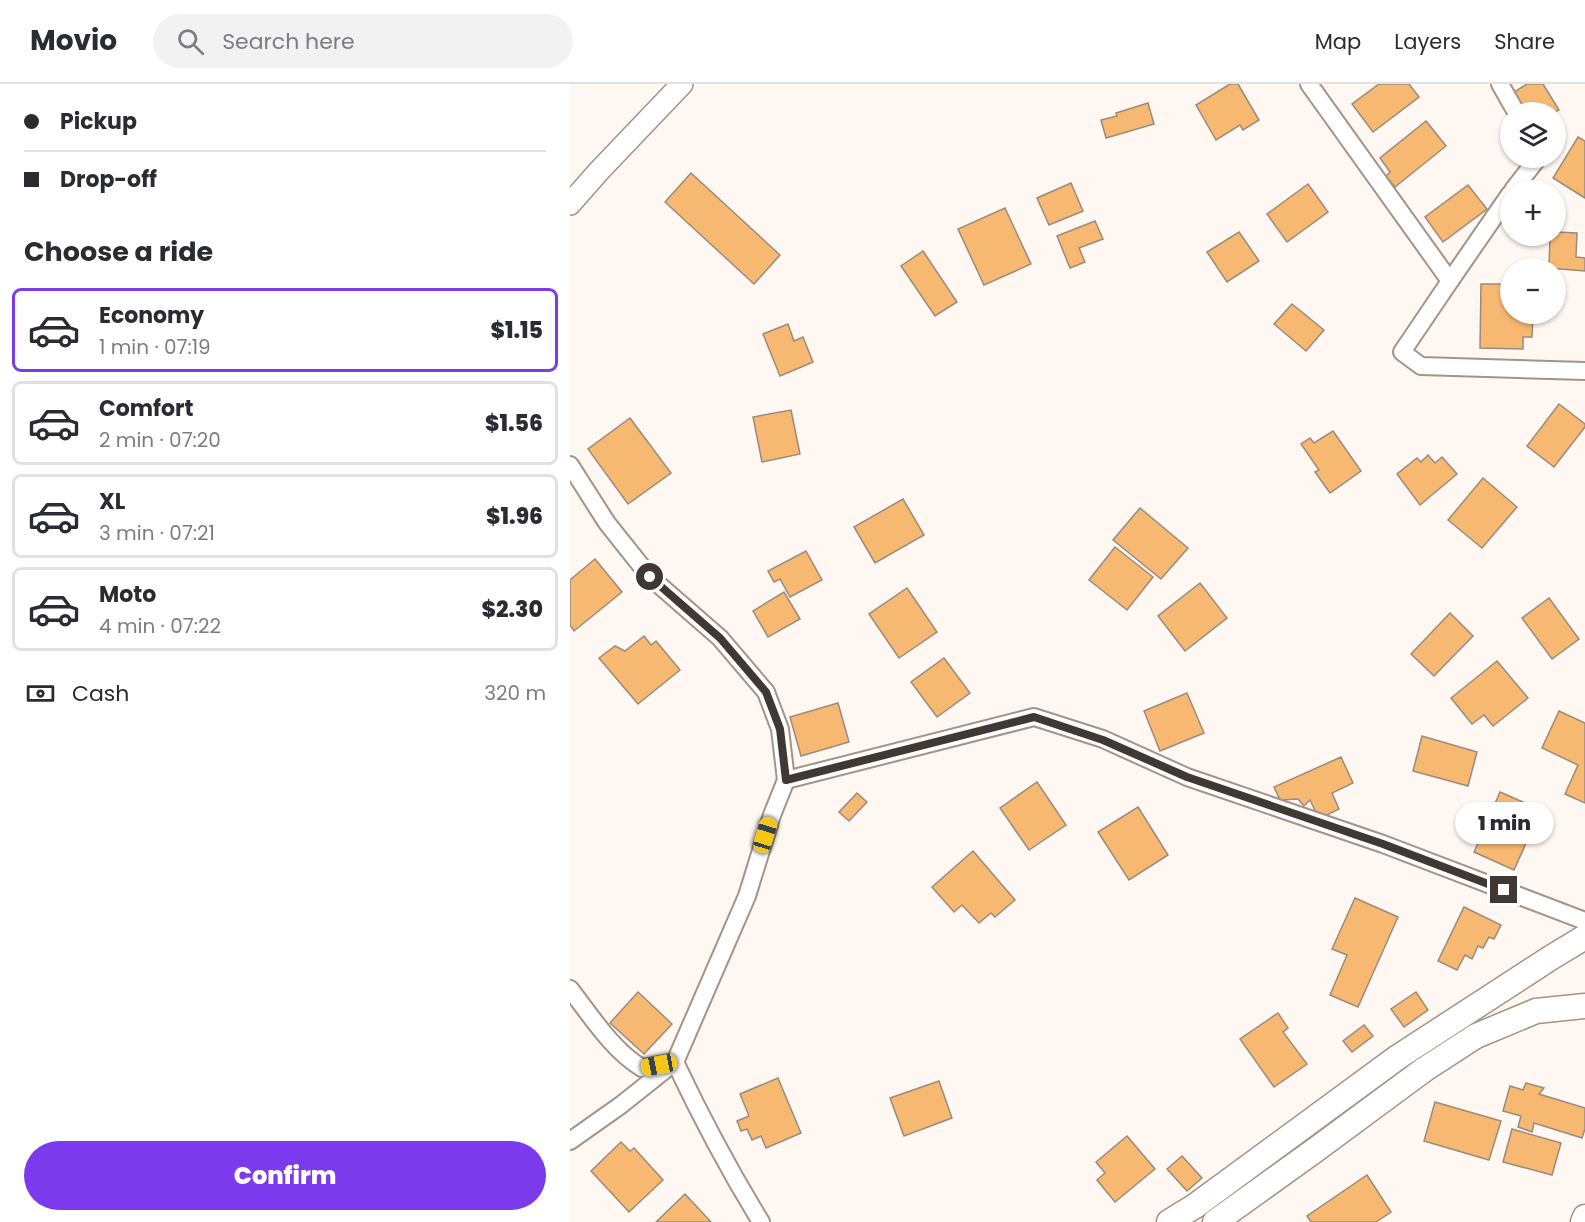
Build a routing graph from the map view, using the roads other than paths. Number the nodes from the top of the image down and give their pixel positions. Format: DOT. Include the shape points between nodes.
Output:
graph roads {
  1 [pos="682,84"];
  2 [pos="1309,84"];
  3 [pos="1500,84"];
  4 [pos="1510,102"];
  5 [pos="1530,168"];
  6 [pos="1521,180"];
  7 [pos="570,204"];
  8 [pos="1500,209"];
  9 [pos="1450,281"];
  10 [pos="1585,371"];
  11 [pos="570,465"];
  12 [pos="786,780"];
  13 [pos="1585,921"];
  14 [pos="1585,937"];
  15 [pos="570,989"];
  16 [pos="1585,1006"];
  17 [pos="675,1062"];
  18 [pos="570,1141"];
  19 [pos="1585,1217"];
  20 [pos="761,1222"];
  21 [pos="1169,1222"];
  22 [pos="1215,1222"];
  23 [pos="1583,1222"];
  1 -- 7 [label="street"];
  2 -- 9 [label="street"];
  3 -- 4 [label="street"];
  5 -- 6 [label="street"];
  8 -- 9 [label="street"];
  9 -- 10 [label="street" via="1402,352 1421,366"];
  11 -- 12 [label="street" via="607,523 650,577 720,638 766,692 780,729"];
  12 -- 13 [label="street" via="1034,717 1103,740 1187,777 1383,844"];
  12 -- 17 [label="street" via="747,896"];
  14 -- 21 [label="main road" via="1398,1057"];
  15 -- 17 [label="street" via="629,1060 642,1068"];
  16 -- 22 [label="main road" via="1536,1011 1476,1036"];
  17 -- 18 [label="street"];
  17 -- 20 [label="street" via="705,1125"];
  19 -- 23 [label="main road"];
}
